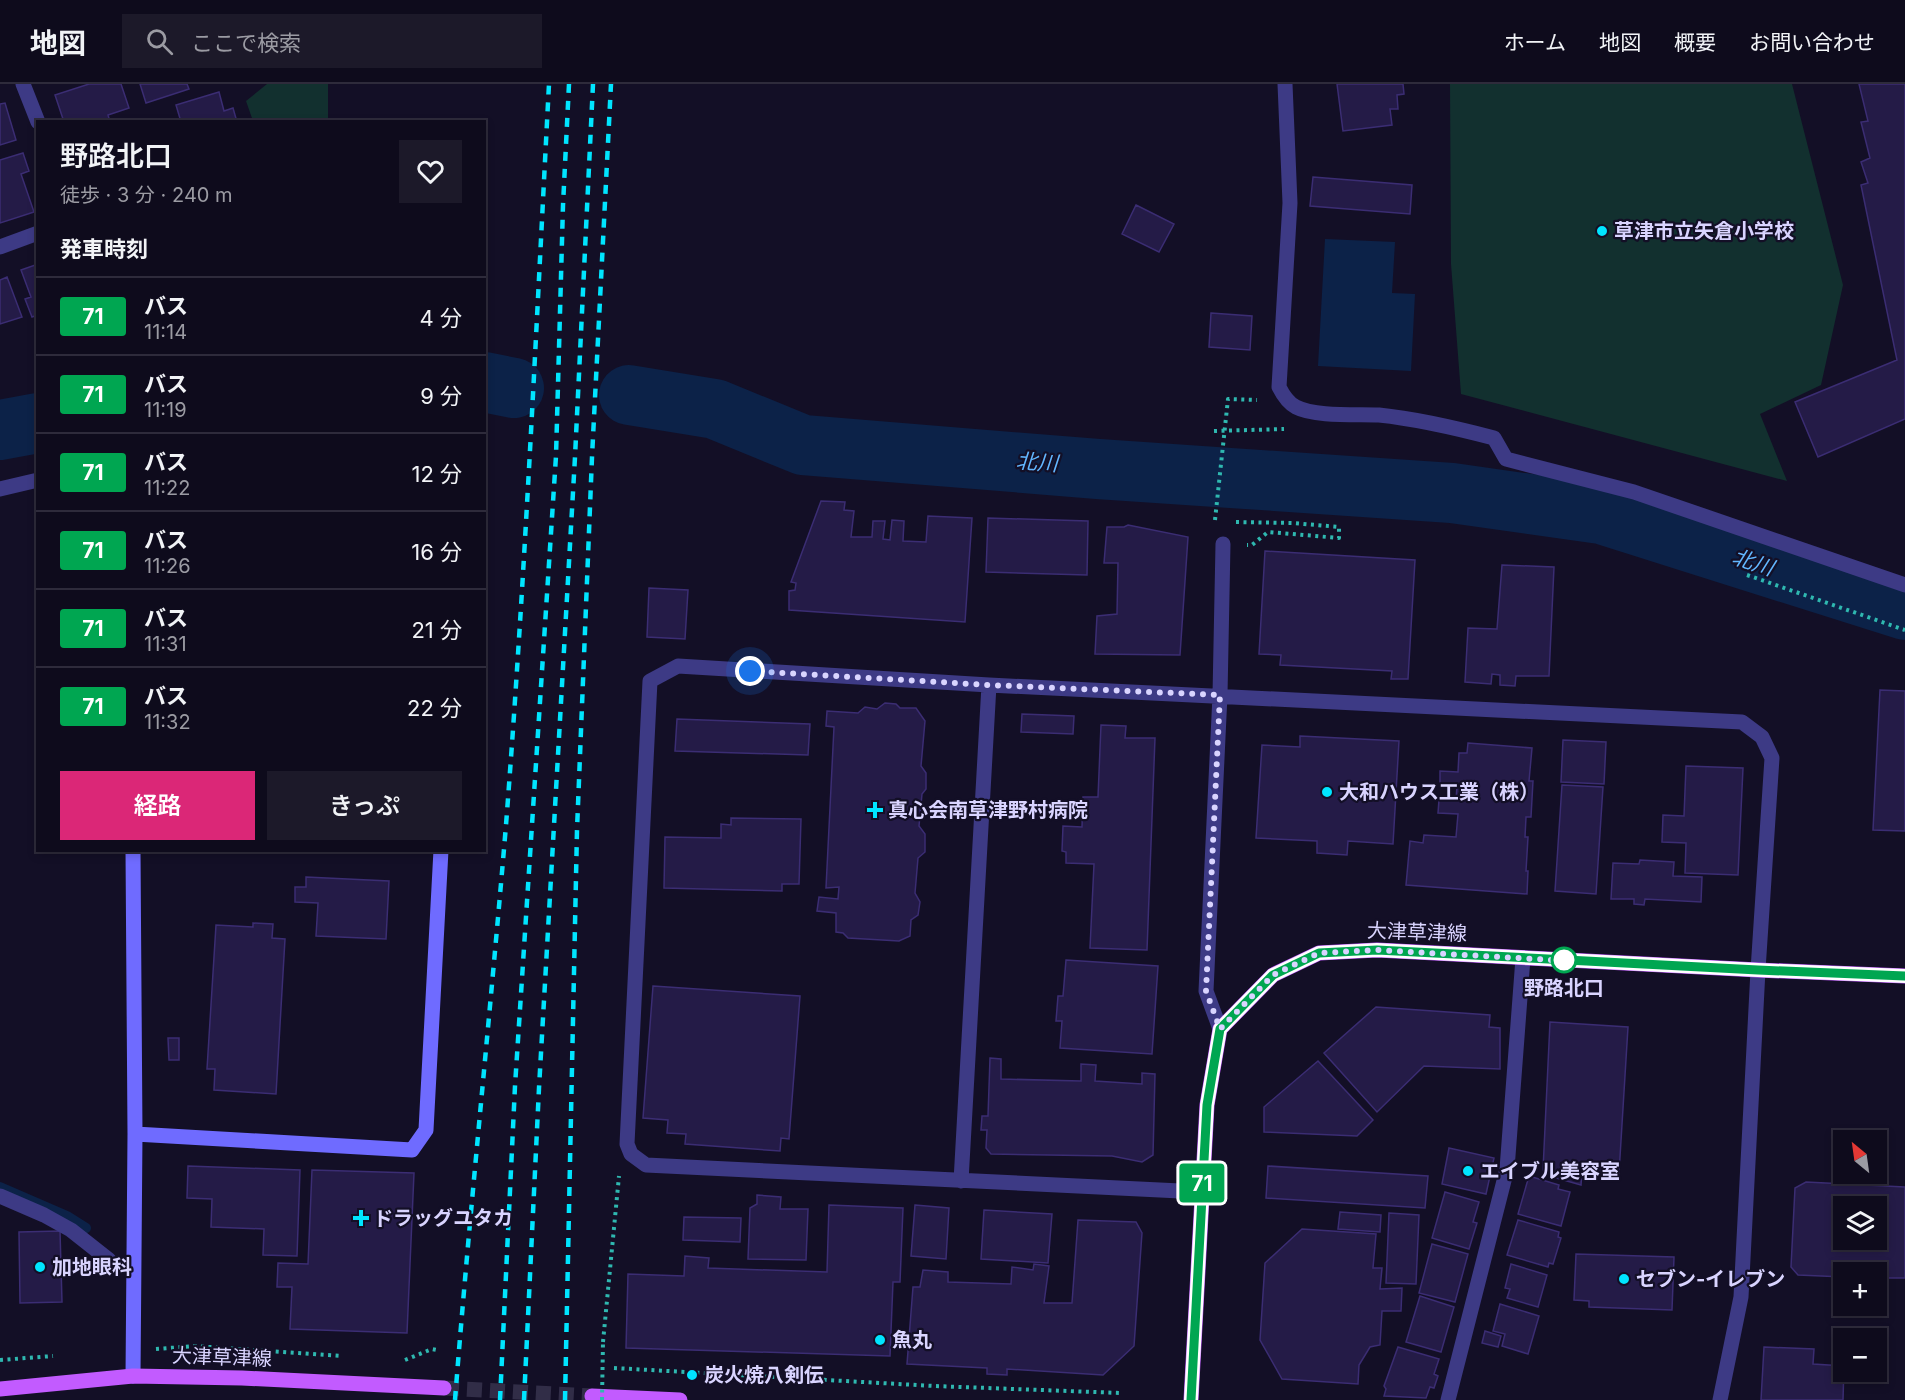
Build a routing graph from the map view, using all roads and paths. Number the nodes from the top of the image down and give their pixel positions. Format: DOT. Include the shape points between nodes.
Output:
graph roads {
  1 [pos="23,84"];
  2 [pos="1285,84"];
  3 [pos="37,120"];
  4 [pos="36,234"];
  5 [pos="0,247"];
  6 [pos="1285,398"];
  7 [pos="1310,412"];
  8 [pos="1214,431"];
  9 [pos="1224,432"];
  10 [pos="36,480"];
  11 [pos="0,489"];
  12 [pos="1215,522"];
  13 [pos="1226,522"];
  14 [pos="1223,544"];
  15 [pos="1747,575"];
  16 [pos="1905,585"];
  17 [pos="1905,630"];
  18 [pos="989,685"];
  19 [pos="1220,695"];
  20 [pos="133,852"];
  21 [pos="441,852"];
  22 [pos="1523,958"];
  23 [pos="1758,970"];
  24 [pos="1905,976"];
  25 [pos="1220,1029"];
  26 [pos="135,1134"];
  27 [pos="631,1154"];
  28 [pos="961,1181"];
  29 [pos="1201,1192"];
  30 [pos="0,1196"];
  31 [pos="108,1260"];
  32 [pos="614,1368"];
  33 [pos="133,1376"];
  34 [pos="444,1388"];
  35 [pos="0,1389"];
  36 [pos="1121,1393"];
  37 [pos="597,1398"];
  38 [pos="680,1400"];
  39 [pos="1191,1400"];
  40 [pos="1448,1400"];
  41 [pos="1720,1400"];
  1 -- 3 [label="street"];
  2 -- 6 [label="street" via="1290,203 1278,387"];
  4 -- 5 [label="street"];
  6 -- 7 [label="street"];
  6 -- 9 [label="path" via="1228,399"];
  7 -- 9 [label="path" via="1283,430"];
  7 -- 16 [label="street" via="1381,416 1444,425 1494,438 1506,459 1634,492"];
  8 -- 9 [label="path"];
  9 -- 12 [label="path"];
  10 -- 11 [label="street"];
  13 -- 14 [label="path" via="1340,526 1339,538 1268,532 1252,545"];
  14 -- 19 [label="street"];
  15 -- 17 [label="path"];
  18 -- 19 [label="street"];
  18 -- 27 [label="street" via="678,666 650,681 627,1144"];
  18 -- 28 [label="street"];
  19 -- 23 [label="street" via="1742,722 1762,737 1772,758"];
  19 -- 25 [label="street" via="1206,991"];
  20 -- 26 [label="street"];
  21 -- 26 [label="street" via="426,1130 412,1150"];
  22 -- 23 [label="main road, 大津草津線"];
  22 -- 25 [label="main road, 大津草津線" via="1377,950 1319,953 1273,975"];
  22 -- 40 [label="street" via="1507,1169"];
  23 -- 24 [label="main road, 大津草津線"];
  23 -- 41 [label="street" via="1741,1297"];
  25 -- 29 [label="main road" via="1207,1105"];
  26 -- 33 [label="street"];
  27 -- 28 [label="street" via="646,1165"];
  27 -- 37 [label="path, bridge" via="617,1178"];
  28 -- 29 [label="street"];
  29 -- 39 [label="main road"];
  30 -- 31 [label="street" via="70,1230"];
  32 -- 36 [label="path"];
  33 -- 34 [label="main road, 大津草津線"];
  33 -- 35 [label="main road, 大津草津線"];
  37 -- 38 [label="main road"];
}
